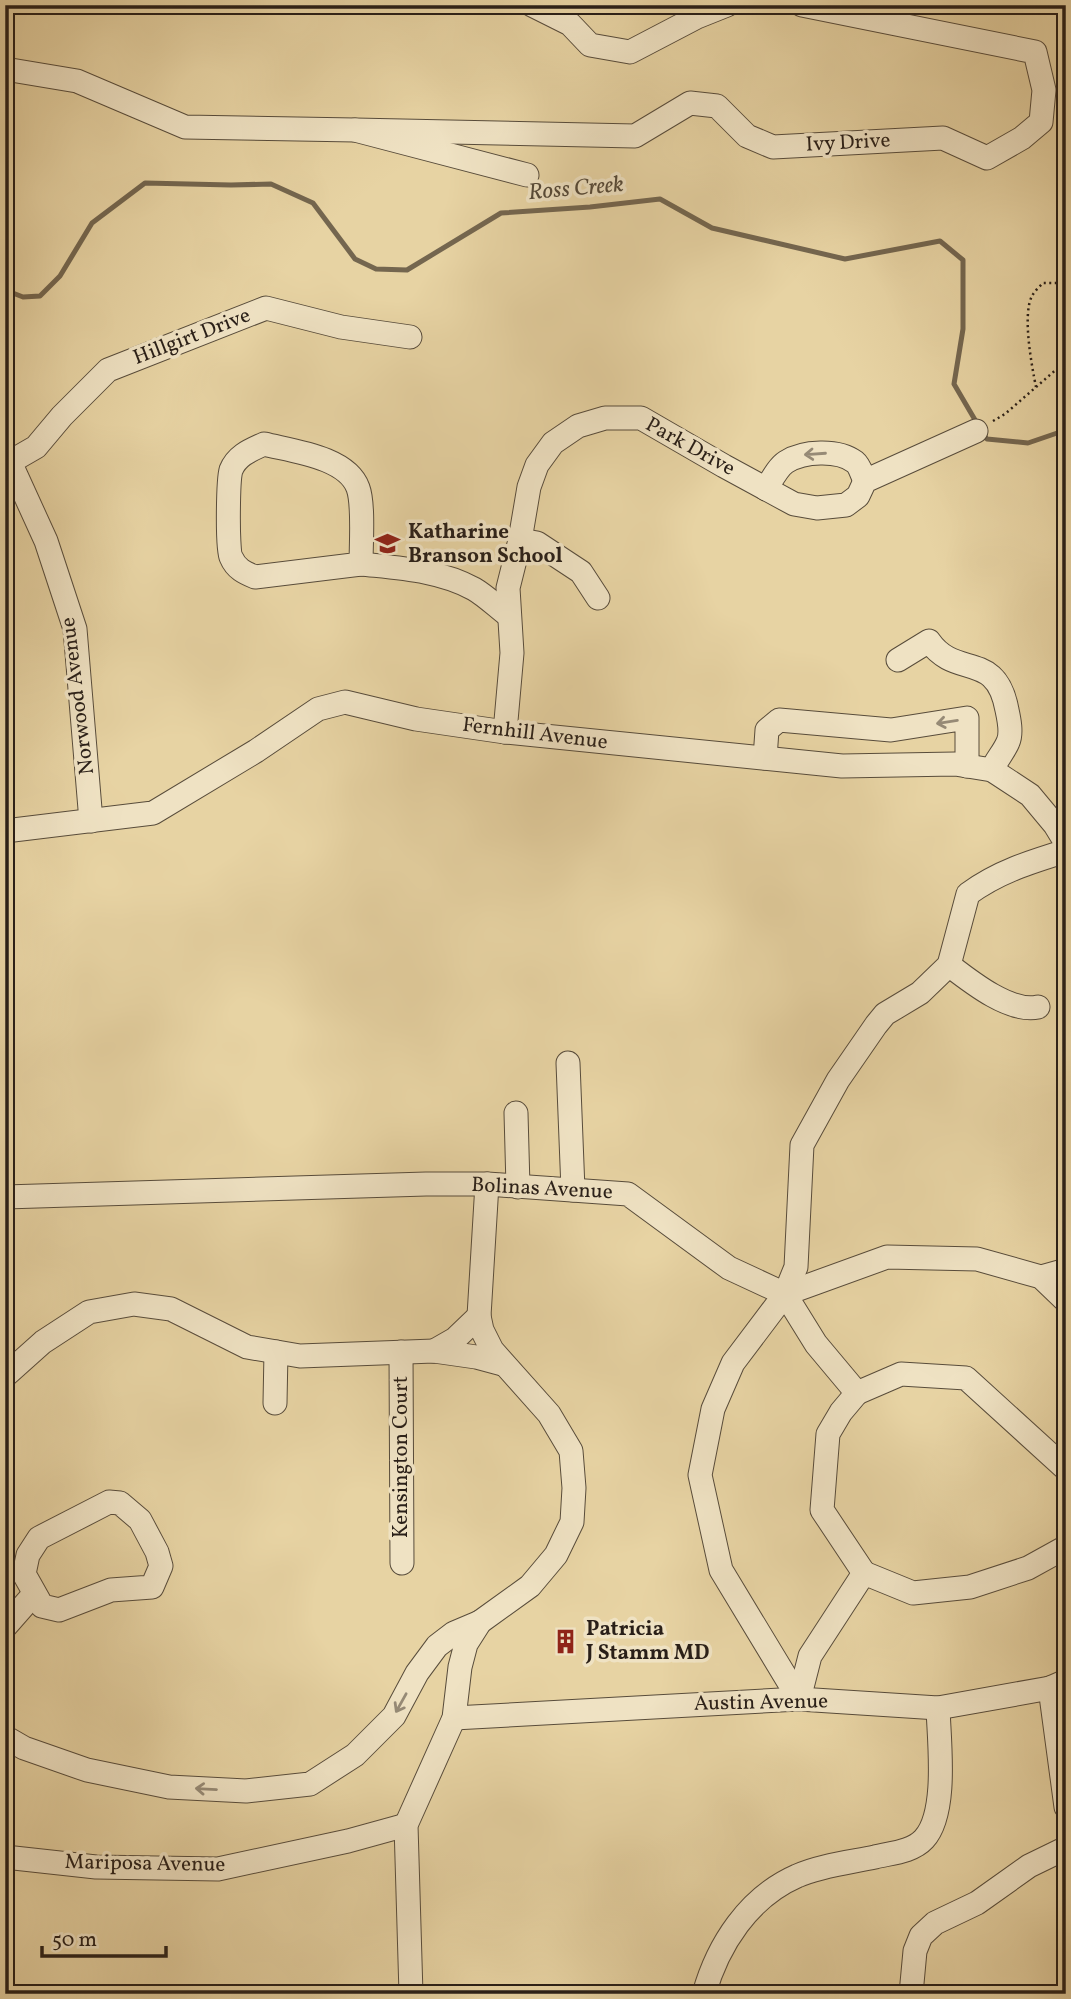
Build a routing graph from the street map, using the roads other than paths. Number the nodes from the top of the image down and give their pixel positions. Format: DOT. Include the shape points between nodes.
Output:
graph roads {
  1 [pos="532,5"];
  2 [pos="727,5"];
  3 [pos="802,5"];
  4 [pos="5,69"];
  5 [pos="355,130"];
  6 [pos="527,175"];
  7 [pos="410,337"];
  8 [pos="983,427"];
  9 [pos="8,461"];
  10 [pos="865,481"];
  11 [pos="766,489"];
  12 [pos="520,540"];
  13 [pos="361,564"];
  14 [pos="598,598"];
  15 [pos="509,616"];
  16 [pos="898,660"];
  17 [pos="505,732"];
  18 [pos="765,758"];
  19 [pos="967,766"];
  20 [pos="992,770"];
  21 [pos="91,821"];
  22 [pos="5,831"];
  23 [pos="1066,844"];
  24 [pos="1066,851"];
  25 [pos="949,965"];
  26 [pos="1038,1007"];
  27 [pos="568,1063"];
  28 [pos="516,1113"];
  29 [pos="487,1184"];
  30 [pos="518,1186"];
  31 [pos="573,1190"];
  32 [pos="5,1196"];
  33 [pos="1066,1270"];
  34 [pos="1041,1277"];
  35 [pos="785,1294"];
  36 [pos="1066,1301"];
  37 [pos="479,1316"];
  38 [pos="433,1351"];
  39 [pos="276,1352"];
  40 [pos="401,1352"];
  41 [pos="502,1364"];
  42 [pos="5,1376"];
  43 [pos="857,1393"];
  44 [pos="275,1403"];
  45 [pos="1066,1469"];
  46 [pos="1066,1547"];
  47 [pos="402,1563"];
  48 [pos="864,1573"];
  49 [pos="34,1594"];
  50 [pos="480,1622"];
  51 [pos="5,1627"];
  52 [pos="426,1662"];
  53 [pos="460,1667"];
  54 [pos="1058,1685"];
  55 [pos="799,1699"];
  56 [pos="938,1708"];
  57 [pos="454,1718"];
  58 [pos="5,1737"];
  59 [pos="1066,1807"];
  60 [pos="406,1825"];
  61 [pos="1066,1848"];
  62 [pos="5,1857"];
  63 [pos="411,1994"];
  64 [pos="704,1994"];
  65 [pos="911,1994"];
  1 -- 2 [label="street" via="570,23 590,44 629,52"];
  3 -- 5 [label="street, Ivy Drive" via="1035,52 1044,90 1041,122 987,158 943,138 773,147 747,136 717,106 690,103 635,136"];
  4 -- 5 [label="street" via="76,81 185,127"];
  5 -- 6 [label="street"];
  7 -- 9 [label="street, Hillgirt Drive" via="341,327 266,308 108,370 36,447"];
  8 -- 10 [label="street, Park Drive"];
  9 -- 21 [label="street, Norwood Avenue" via="46,541 75,629"];
  10 -- 11 [label="street, Park Drive" via="858,496 846,505 817,508 794,504"];
  10 -- 11 [label="street, one-way" via="857,463 846,457 802,455 784,463"];
  11 -- 12 [label="street, Park Drive" via="641,418 605,418 578,426 553,443 537,465 528,487"];
  12 -- 14 [label="street" via="537,543 581,572"];
  12 -- 15 [label="street, Park Drive" via="508,588"];
  13 -- 13 [label="street" via="359,491 352,476 318,457 264,444 241,455 231,470 229,493 230,556 242,572 255,578"];
  13 -- 15 [label="street" via="449,579 473,589"];
  15 -- 17 [label="street, Park Drive" via="512,653"];
  16 -- 20 [label="street" via="929,640 937,652 995,678 1004,696 1009,741"];
  17 -- 18 [label="street, Fernhill Avenue"];
  17 -- 21 [label="street, Fernhill Avenue" via="416,719 345,702 318,709 153,813"];
  18 -- 19 [label="street, Fernhill Avenue" via="842,766"];
  19 -- 18 [label="street, one-way" via="967,718 891,730 779,720 767,730"];
  19 -- 20 [label="street, Fernhill Avenue"];
  20 -- 23 [label="street, Fernhill Avenue" via="1030,795"];
  21 -- 22 [label="street, Fernhill Avenue"];
  24 -- 25 [label="street" via="1021,864 968,894"];
  25 -- 26 [label="street" via="999,987 1011,1003"];
  25 -- 35 [label="street" via="920,993 876,1024 802,1145 796,1267"];
  27 -- 31 [label="street"];
  28 -- 30 [label="street"];
  29 -- 30 [label="street, Bolinas Avenue"];
  29 -- 32 [label="street, Bolinas Avenue"];
  29 -- 37 [label="street"];
  30 -- 31 [label="street, Bolinas Avenue"];
  31 -- 35 [label="street, Bolinas Avenue" via="628,1194 729,1268"];
  33 -- 34 [label="street"];
  34 -- 35 [label="street" via="977,1259 887,1257"];
  34 -- 36 [label="street"];
  35 -- 43 [label="street" via="816,1345"];
  35 -- 55 [label="street" via="733,1363 713,1409 700,1475 721,1570"];
  37 -- 38 [label="street" via="455,1339"];
  37 -- 41 [label="street" via="486,1340"];
  38 -- 40 [label="street"];
  38 -- 41 [label="street"];
  39 -- 40 [label="street" via="300,1356"];
  39 -- 42 [label="street" via="247,1347 171,1309 134,1304 89,1312 43,1342"];
  39 -- 44 [label="street"];
  40 -- 47 [label="street, Kensington Court"];
  41 -- 50 [label="street" via="549,1414 571,1451 572,1522 556,1555 530,1586"];
  43 -- 45 [label="street" via="901,1374 966,1378"];
  43 -- 48 [label="street" via="828,1434 822,1510"];
  46 -- 48 [label="street" via="1028,1568 970,1587 913,1593"];
  48 -- 55 [label="street" via="810,1656"];
  49 -- 49 [label="street" via="42,1606 59,1610 111,1590 152,1587 160,1566 157,1552 140,1520 120,1503 109,1502 39,1538 28,1555 24,1574"];
  49 -- 51 [label="street"];
  50 -- 52 [label="street" via="446,1638"];
  50 -- 53 [label="street" via="466,1644"];
  52 -- 53 [label="street"];
  52 -- 58 [label="street, one-way" via="394,1716 355,1755 310,1784 246,1791 169,1787 87,1770"];
  53 -- 57 [label="street"];
  54 -- 56 [label="street, Austin Avenue"];
  54 -- 59 [label="street"];
  55 -- 56 [label="street, Austin Avenue"];
  55 -- 57 [label="street, Austin Avenue"];
  56 -- 64 [label="street" via="940,1789 925,1838 908,1850 799,1874 780,1884 752,1905 723,1945"];
  57 -- 60 [label="street"];
  60 -- 62 [label="street, Mariposa Avenue" via="218,1869 96,1867"];
  60 -- 63 [label="street"];
  61 -- 65 [label="street" via="1029,1866 977,1903 935,1923 921,1936"];
}
